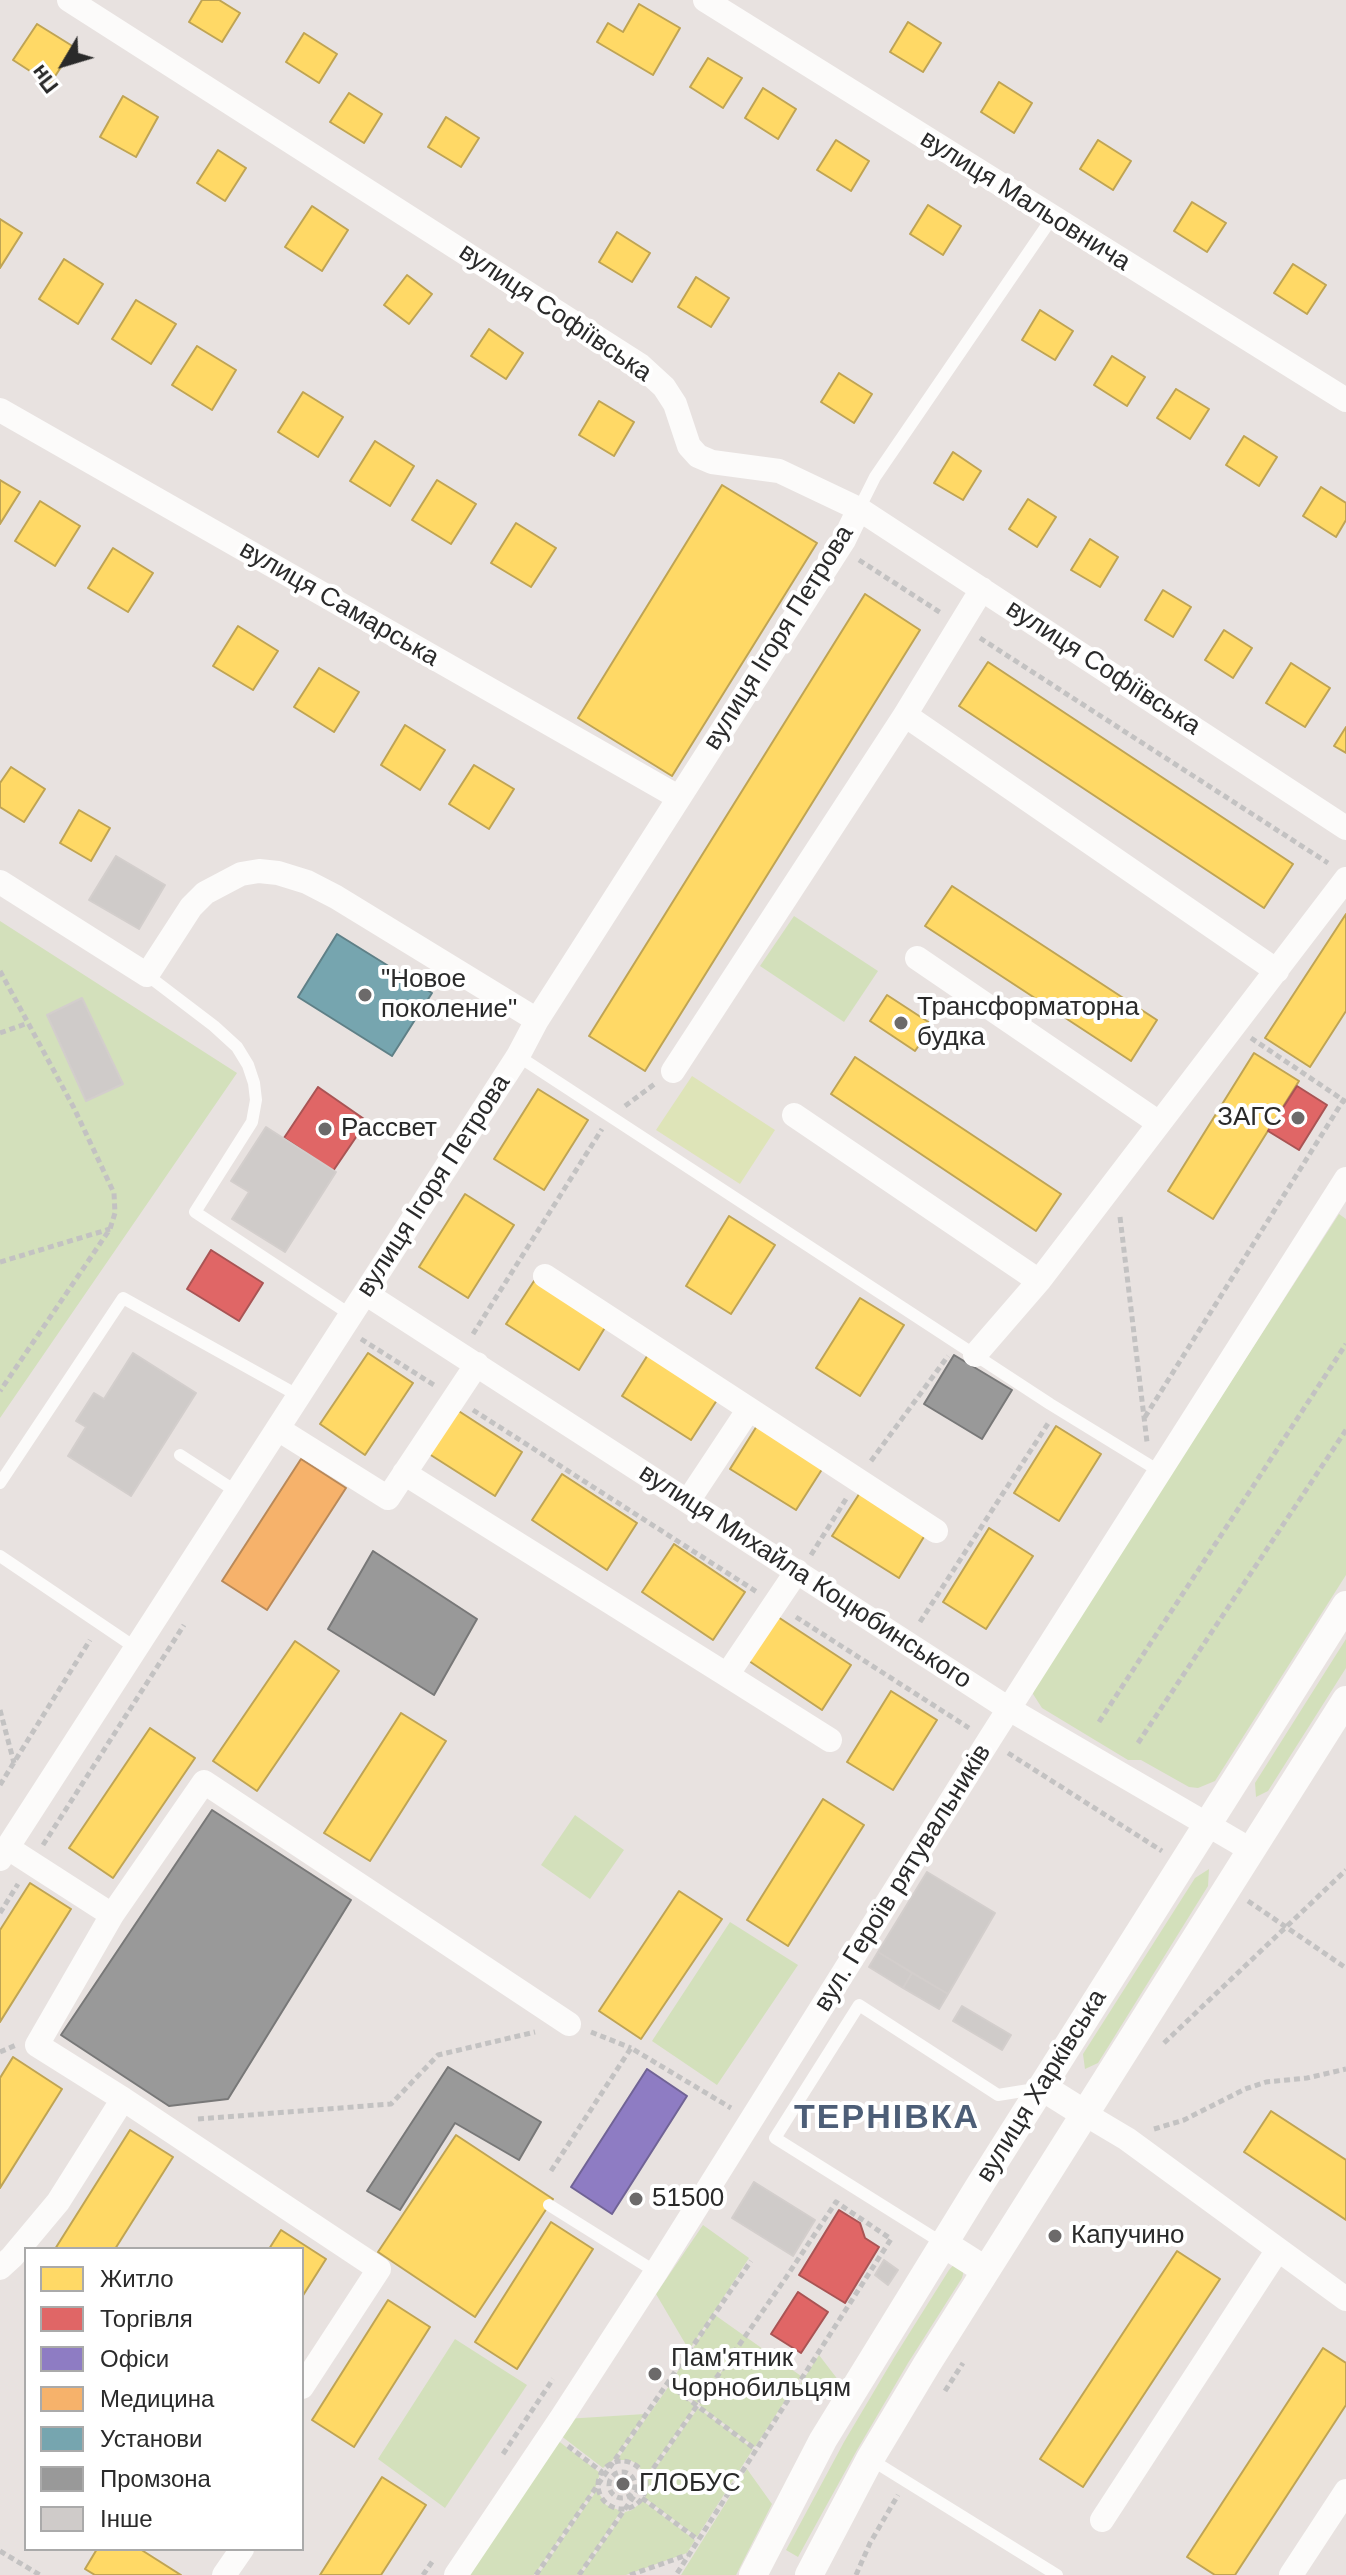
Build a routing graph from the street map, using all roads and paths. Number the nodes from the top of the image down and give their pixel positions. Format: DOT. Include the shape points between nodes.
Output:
graph roads {
  1 [pos="69,0"];
  2 [pos="705,0"];
  3 [pos="1052,218"];
  4 [pos="1346,400"];
  5 [pos="0,410"];
  6 [pos="859,509"];
  7 [pos="982,589"];
  8 [pos="905,715"];
  9 [pos="678,797"];
  10 [pos="1346,828"];
  11 [pos="1346,879"];
  12 [pos="0,882"];
  13 [pos="917,958"];
  14 [pos="0,971"];
  15 [pos="1277,971"];
  16 [pos="147,975"];
  17 [pos="537,1020"];
  18 [pos="28,1023"];
  19 [pos="1234,1027"];
  20 [pos="0,1033"];
  21 [pos="518,1056"];
  22 [pos="673,1071"];
  23 [pos="1345,1099"];
  24 [pos="794,1115"];
  25 [pos="610,1117"];
  26 [pos="1159,1123"];
  27 [pos="1346,1179"];
  28 [pos="1116,1181"];
  29 [pos="110,1229"];
  30 [pos="0,1262"];
  31 [pos="545,1276"];
  32 [pos="1039,1281"];
  33 [pos="365,1293"];
  34 [pos="351,1315"];
  35 [pos="470,1339"];
  36 [pos="1346,1344"];
  37 [pos="966,1349"];
  38 [pos="477,1364"];
  39 [pos="0,1391"];
  40 [pos="299,1396"];
  41 [pos="749,1409"];
  42 [pos="1057,1409"];
  43 [pos="1144,1418"];
  44 [pos="278,1429"];
  45 [pos="1346,1430"];
  46 [pos="180,1455"];
  47 [pos="1155,1468"];
  48 [pos="404,1473"];
  49 [pos="858,1480"];
  50 [pos="0,1483"];
  51 [pos="237,1492"];
  52 [pos="688,1501"];
  53 [pos="936,1531"];
  54 [pos="0,1556"];
  55 [pos="803,1565"];
  56 [pos="1346,1605"];
  57 [pos="100,1623"];
  58 [pos="916,1630"];
  59 [pos="136,1648"];
  60 [pos="727,1675"];
  61 [pos="1346,1700"];
  62 [pos="1009,1709"];
  63 [pos="0,1710"];
  64 [pos="1099,1722"];
  65 [pos="830,1740"];
  66 [pos="1138,1743"];
  67 [pos="14,1764"];
  68 [pos="0,1785"];
  69 [pos="1206,1825"];
  70 [pos="1251,1850"];
  71 [pos="4,1853"];
  72 [pos="1346,1870"];
  73 [pos="1228,1887"];
  74 [pos="112,1915"];
  75 [pos="1288,1928"];
  76 [pos="1346,1968"];
  77 [pos="569,2024"];
  78 [pos="631,2048"];
  79 [pos="1153,2053"];
  80 [pos="1346,2069"];
  81 [pos="1042,2087"];
  82 [pos="123,2099"];
  83 [pos="731,2108"];
  84 [pos="1085,2114"];
  85 [pos="158,2122"];
  86 [pos="1127,2139"];
  87 [pos="551,2171"];
  88 [pos="549,2205"];
  89 [pos="944,2244"];
  90 [pos="1277,2251"];
  91 [pos="751,2261"];
  92 [pos="0,2268"];
  93 [pos="985,2270"];
  94 [pos="656,2272"];
  95 [pos="1346,2299"];
  96 [pos="304,2384"];
  97 [pos="668,2384"];
  98 [pos="697,2406"];
  99 [pos="551,2433"];
  100 [pos="755,2449"];
  101 [pos="870,2459"];
  102 [pos="614,2462"];
  103 [pos="602,2472"];
  104 [pos="612,2477"];
  105 [pos="645,2479"];
  106 [pos="906,2481"];
  107 [pos="598,2486"];
  108 [pos="1346,2491"];
  109 [pos="642,2498"];
  110 [pos="624,2509"];
  111 [pos="1102,2520"];
  112 [pos="697,2539"];
  113 [pos="0,2551"];
  114 [pos="241,2551"];
  115 [pos="688,2554"];
  116 [pos="40,2575"];
  117 [pos="224,2575"];
  118 [pos="456,2575"];
  119 [pos="536,2575"];
  120 [pos="579,2575"];
  121 [pos="630,2575"];
  122 [pos="676,2575"];
  123 [pos="753,2575"];
  124 [pos="809,2575"];
  125 [pos="856,2575"];
  126 [pos="1057,2575"];
  127 [pos="1291,2575"];
  1 -- 6 [label="street, вулиця Софіївська" via="640,365 675,404 689,446 698,456 779,471"];
  2 -- 3 [label="street, вулиця Мальовнича"];
  3 -- 4 [label="street, вулиця Мальовнича"];
  3 -- 6 [label="lane" via="875,477"];
  5 -- 9 [label="street, вулиця Самарська"];
  6 -- 7 [label="street, вулиця Софіївська"];
  6 -- 9 [label="street, вулиця Ігоря Петрова"];
  7 -- 8 [label="street"];
  7 -- 10 [label="street, вулиця Софіївська"];
  8 -- 15 [label="street"];
  8 -- 22 [label="street"];
  9 -- 17 [label="street, вулиця Ігоря Петрова"];
  11 -- 15 [label="street"];
  12 -- 16 [label="street"];
  13 -- 26 [label="street"];
  14 -- 18 [label="path"];
  15 -- 19 [label="street"];
  16 -- 17 [label="street" via="205,893 241,874 278,873 336,897"];
  16 -- 34 [label="lane" via="237,1047 254,1083 252,1122 195,1212"];
  17 -- 21 [label="street, вулиця Ігоря Петрова"];
  18 -- 20 [label="path"];
  18 -- 29 [label="path" via="114,1193"];
  19 -- 23 [label="path"];
  19 -- 26 [label="street"];
  21 -- 25 [label="lane"];
  21 -- 33 [label="street, вулиця Ігоря Петрова"];
  22 -- 25 [label="path"];
  23 -- 43 [label="path"];
  24 -- 32 [label="street"];
  25 -- 35 [label="path"];
  25 -- 37 [label="lane"];
  26 -- 28 [label="street"];
  27 -- 47 [label="street, вул. Героїв рятувальників"];
  28 -- 32 [label="street"];
  28 -- 43 [label="path"];
  29 -- 30 [label="path"];
  29 -- 39 [label="path"];
  31 -- 41 [label="street"];
  32 -- 37 [label="street"];
  33 -- 34 [label="street, вулиця Ігоря Петрова"];
  33 -- 38 [label="street, вулиця Михайла Коцюбинського"];
  34 -- 40 [label="street, вулиця Ігоря Петрова"];
  36 -- 64 [label="path"];
  37 -- 42 [label="lane"];
  37 -- 49 [label="path"];
  38 -- 48 [label="street"];
  38 -- 52 [label="street, вулиця Михайла Коцюбинського"];
  40 -- 44 [label="street, вулиця Ігоря Петрова"];
  40 -- 50 [label="lane" via="123,1298"];
  41 -- 49 [label="street"];
  41 -- 52 [label="street"];
  42 -- 47 [label="lane"];
  42 -- 58 [label="path"];
  43 -- 47 [label="path"];
  44 -- 48 [label="street" via="388,1498"];
  44 -- 51 [label="street, вулиця Ігоря Петрова"];
  45 -- 66 [label="path"];
  46 -- 51 [label="lane"];
  47 -- 62 [label="street, вул. Героїв рятувальників"];
  48 -- 60 [label="street"];
  49 -- 53 [label="street"];
  49 -- 55 [label="path"];
  51 -- 59 [label="street, вулиця Ігоря Петрова"];
  52 -- 55 [label="street, вулиця Михайла Коцюбинського"];
  54 -- 57 [label="lane"];
  55 -- 60 [label="street"];
  55 -- 62 [label="street, вулиця Михайла Коцюбинського"];
  56 -- 69 [label="street, вулиця Харківська"];
  57 -- 59 [label="lane"];
  57 -- 67 [label="path"];
  59 -- 71 [label="street, вулиця Ігоря Петрова"];
  60 -- 65 [label="street"];
  61 -- 70 [label="street, вулиця Харківська"];
  62 -- 69 [label="street, вулиця Михайла Коцюбинського"];
  62 -- 94 [label="street, вул. Героїв рятувальників"];
  63 -- 67 [label="path"];
  67 -- 68 [label="path"];
  69 -- 70 [label="street, вулиця Михайла Коцюбинського"];
  69 -- 81 [label="street, вулиця Харківська"];
  70 -- 73 [label="street, вулиця Харківська"];
  71 -- 74 [label="street"];
  72 -- 75 [label="path"];
  73 -- 75 [label="path"];
  73 -- 84 [label="street, вулиця Харківська"];
  74 -- 77 [label="street" via="204,1782"];
  74 -- 82 [label="street" via="37,2045"];
  75 -- 76 [label="path"];
  75 -- 79 [label="path"];
  77 -- 78 [label="path"];
  77 -- 85 [label="path" via="438,2055 391,2104"];
  78 -- 83 [label="path"];
  78 -- 87 [label="path"];
  80 -- 86 [label="path" via="1266,2082 1184,2120"];
  81 -- 84 [label="street"];
  81 -- 89 [label="street, вулиця Харківська"];
  81 -- 89 [label="lane" via="998,2095 859,2005 775,2138"];
  82 -- 85 [label="street"];
  82 -- 92 [label="street" via="58,2202"];
  84 -- 86 [label="street"];
  84 -- 93 [label="street, вулиця Харківська"];
  85 -- 96 [label="street" via="379,2269"];
  86 -- 90 [label="street"];
  88 -- 94 [label="lane"];
  89 -- 93 [label="street"];
  89 -- 123 [label="street, вулиця Харківська" via="823,2440"];
  90 -- 95 [label="street"];
  90 -- 111 [label="street"];
  91 -- 97 [label="path"];
  93 -- 101 [label="street, вулиця Харківська"];
  94 -- 99 [label="street, вул. Героїв рятувальників"];
  97 -- 98 [label="path"];
  97 -- 102 [label="path"];
  98 -- 100 [label="path"];
  98 -- 100 [label="path" via="836,2202 891,2239"];
  98 -- 105 [label="path"];
  99 -- 103 [label="path"];
  99 -- 118 [label="street, вул. Героїв рятувальників"];
  100 -- 112 [label="path"];
  101 -- 106 [label="lane"];
  101 -- 124 [label="street, вулиця Харківська"];
  102 -- 103 [label="path"];
  102 -- 105 [label="path" via="636,2466"];
  102 -- 107 [label="path"];
  103 -- 107 [label="path"];
  104 -- 104 [label="path" via="614,2495 622,2498 633,2492 631,2476"];
  105 -- 109 [label="path"];
  105 -- 110 [label="path"];
  106 -- 125 [label="path"];
  106 -- 126 [label="lane"];
  107 -- 110 [label="path" via="606,2503"];
  107 -- 119 [label="path"];
  108 -- 127 [label="street"];
  109 -- 110 [label="path"];
  109 -- 112 [label="path"];
  110 -- 120 [label="path"];
  112 -- 115 [label="path"];
  113 -- 116 [label="path"];
  114 -- 117 [label="street"];
  115 -- 121 [label="path"];
  115 -- 122 [label="path"];
}
